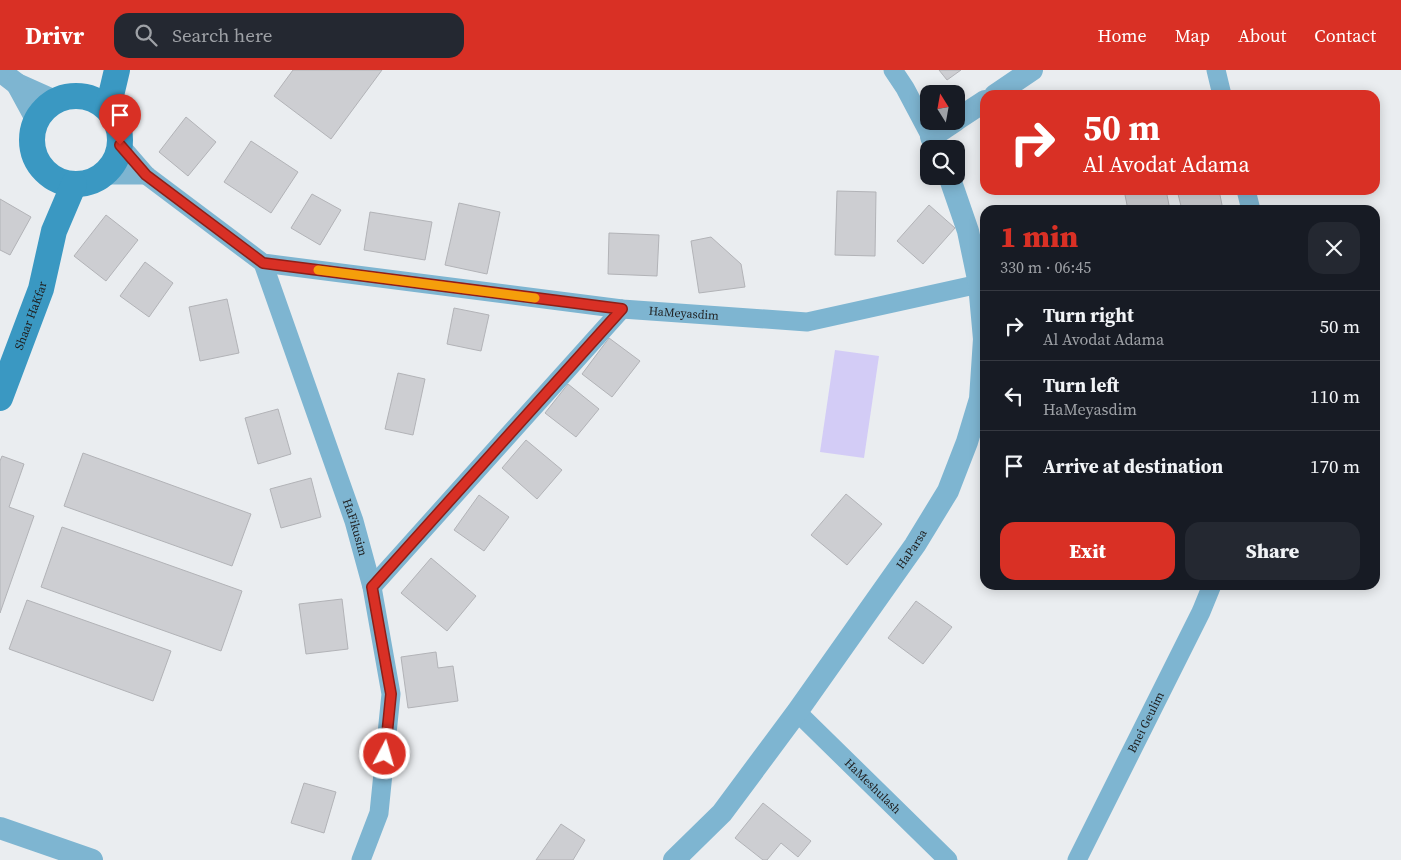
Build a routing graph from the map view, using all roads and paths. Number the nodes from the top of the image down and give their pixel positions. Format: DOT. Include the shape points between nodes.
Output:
graph roads {
  1 [pos="112,70"];
  2 [pos="117,70"];
  3 [pos="893,70"];
  4 [pos="1032,70"];
  5 [pos="1216,70"];
  6 [pos="8,78"];
  7 [pos="1002,90"];
  8 [pos="1221,90"];
  9 [pos="55,101"];
  10 [pos="99,103"];
  11 [pos="980,104"];
  12 [pos="965,115"];
  13 [pos="36,120"];
  14 [pos="947,130"];
  15 [pos="932,140"];
  16 [pos="937,140"];
  17 [pos="120,145"];
  18 [pos="146,175"];
  19 [pos="50,176"];
  20 [pos="103,176"];
  21 [pos="74,184"];
  22 [pos="952,185"];
  23 [pos="54,231"];
  24 [pos="263,263"];
  25 [pos="979,284"];
  26 [pos="980,295"];
  27 [pos="622,309"];
  28 [pos="0,398"];
  29 [pos="980,399"];
  30 [pos="372,587"];
  31 [pos="1210,590"];
  32 [pos="797,712"];
  33 [pos="0,828"];
  34 [pos="92,860"];
  35 [pos="361,860"];
  36 [pos="674,860"];
  37 [pos="948,860"];
  38 [pos="1077,860"];
  1 -- 10 [label="main road"];
  2 -- 10 [label="main road"];
  3 -- 15 [label="street"];
  4 -- 7 [label="street"];
  5 -- 8 [label="street"];
  6 -- 9 [label="street"];
  6 -- 13 [label="street"];
  9 -- 10 [label="main road" via="74,95"];
  9 -- 13 [label="main road" via="42,110"];
  10 -- 17 [label="main road" via="114,116 120,130"];
  11 -- 12 [label="street"];
  13 -- 19 [label="main road" via="32,146 36,160"];
  14 -- 16 [label="street"];
  17 -- 18 [label="street, HaMeyasdim"];
  17 -- 20 [label="main road" via="113,164"];
  18 -- 20 [label="street"];
  18 -- 24 [label="street, HaMeyasdim"];
  19 -- 21 [label="main road"];
  19 -- 23 [label="main road, Shaar HaKfar"];
  20 -- 21 [label="main road"];
  21 -- 23 [label="main road, Shaar HaKfar"];
  22 -- 25 [label="street, HaParsa" via="968,231"];
  23 -- 28 [label="main road, Shaar HaKfar" via="41,289"];
  24 -- 27 [label="street, HaMeyasdim"];
  24 -- 30 [label="street, HaFikusim" via="354,521"];
  25 -- 26 [label="street, HaParsa"];
  25 -- 27 [label="street, HaMeyasdim" via="807,322"];
  27 -- 30 [label="street"];
  29 -- 32 [label="street, HaParsa" via="948,491 915,545"];
  30 -- 35 [label="street, HaFikusim" via="391,694 378,813"];
  31 -- 38 [label="street, Bnei Geulim"];
  32 -- 36 [label="street, HaParsa" via="722,813"];
  32 -- 37 [label="street, HaMeshulash"];
  33 -- 34 [label="street"];
}
